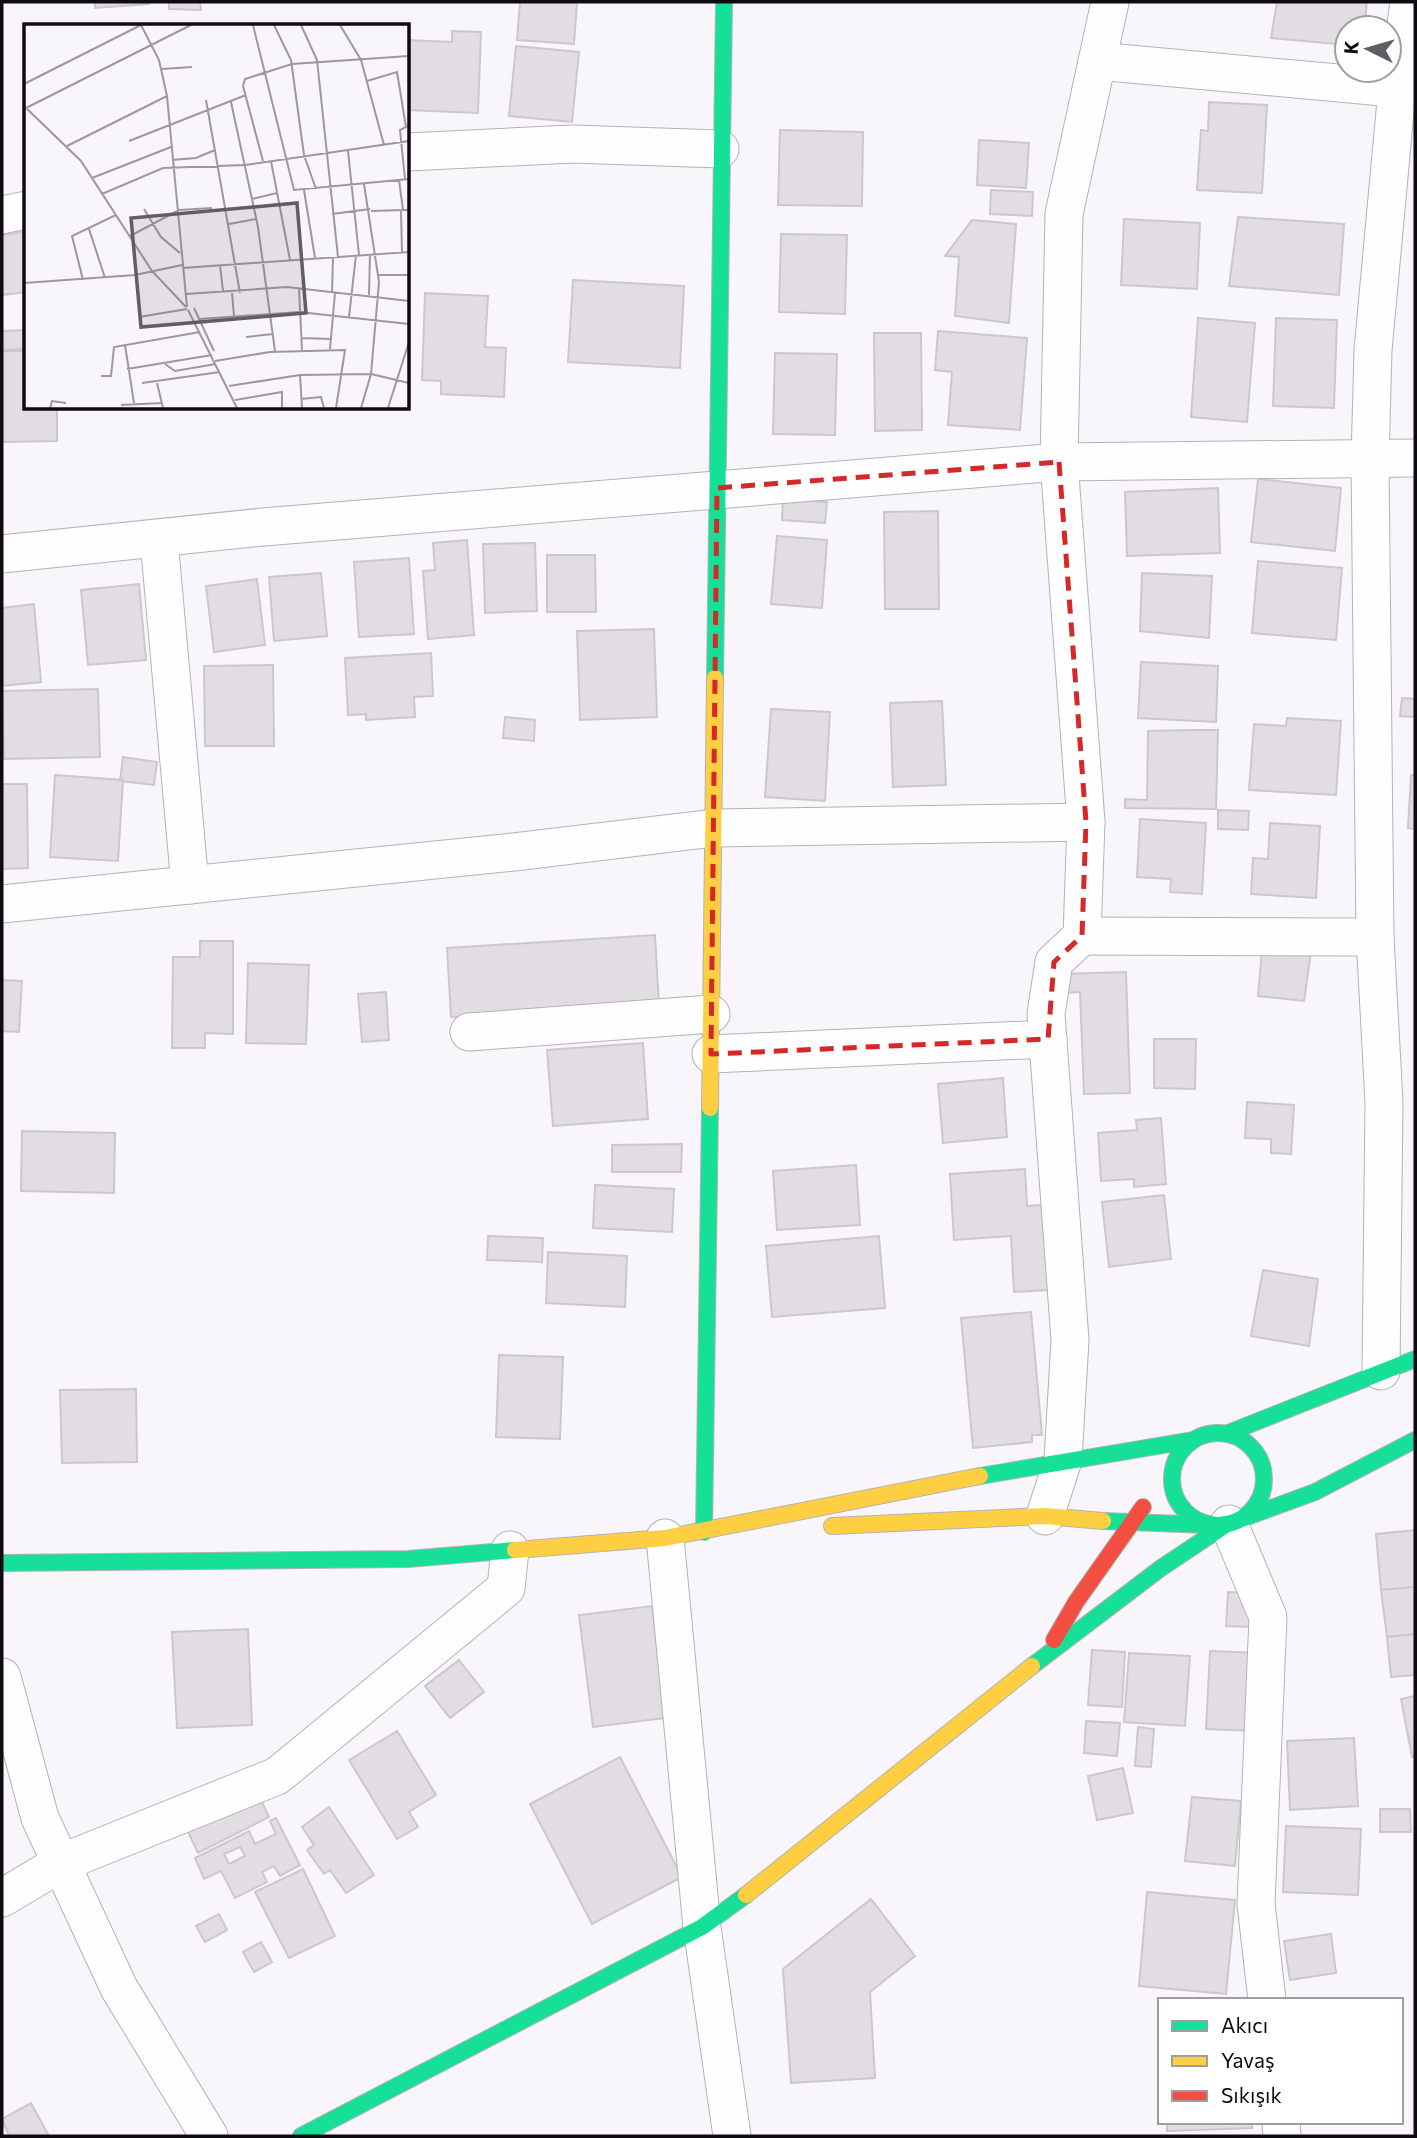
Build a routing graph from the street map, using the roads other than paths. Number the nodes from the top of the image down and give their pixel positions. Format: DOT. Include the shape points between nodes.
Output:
graph roads {
  1 [pos="724,2"];
  2 [pos="1110,2"];
  3 [pos="1409,2"];
  4 [pos="1097,61"];
  5 [pos="1406,90"];
  6 [pos="720,149"];
  7 [pos="410,152"];
  8 [pos="24,211"];
  9 [pos="2,215"];
  10 [pos="1415,458"];
  11 [pos="1370,460"];
  12 [pos="1059,461"];
  13 [pos="717,488"];
  14 [pos="159,540"];
  15 [pos="2,554"];
  16 [pos="1086,822"];
  17 [pos="714,828"];
  18 [pos="190,885"];
  19 [pos="2,904"];
  20 [pos="1082,936"];
  21 [pos="1375,937"];
  22 [pos="711,1014"];
  23 [pos="469,1032"];
  24 [pos="1048,1039"];
  25 [pos="710,1054"];
  26 [pos="1415,1360"];
  27 [pos="1381,1371"];
  28 [pos="1228,1433"];
  29 [pos="1193,1440"];
  30 [pos="1415,1440"];
  31 [pos="1063,1460"];
  32 [pos="1173,1469"];
  33 [pos="1045,1516"];
  34 [pos="1227,1523"];
  35 [pos="1129,1524"];
  36 [pos="704,1532"];
  37 [pos="665,1538"];
  38 [pos="510,1550"];
  39 [pos="2,1563"];
  40 [pos="1046,1654"];
  41 [pos="2,1676"];
  42 [pos="61,1863"];
  43 [pos="2,1898"];
  44 [pos="702,1927"];
  45 [pos="1267,1998"];
  46 [pos="209,2136"];
  47 [pos="302,2136"];
  48 [pos="732,2136"];
  1 -- 6 [label="street"];
  2 -- 4 [label="street"];
  3 -- 5 [label="street"];
  4 -- 5 [label="street"];
  4 -- 12 [label="street" via="1064,215"];
  5 -- 11 [label="street" via="1373,350"];
  6 -- 7 [label="street" via="572,144"];
  6 -- 13 [label="street"];
  8 -- 9 [label="street"];
  10 -- 11 [label="street"];
  11 -- 12 [label="street"];
  11 -- 21 [label="street"];
  12 -- 13 [label="street"];
  12 -- 16 [label="street"];
  13 -- 14 [label="street"];
  13 -- 17 [label="street"];
  14 -- 15 [label="street"];
  14 -- 18 [label="street"];
  16 -- 17 [label="street"];
  16 -- 20 [label="street"];
  17 -- 18 [label="street"];
  17 -- 22 [label="street"];
  18 -- 19 [label="street"];
  20 -- 21 [label="street"];
  20 -- 24 [label="street" via="1054,962 1046,1014"];
  21 -- 27 [label="street" via="1384,1102"];
  22 -- 23 [label="street"];
  22 -- 25 [label="street"];
  24 -- 25 [label="street"];
  24 -- 31 [label="street" via="1070,1340"];
  25 -- 36 [label="street"];
  26 -- 27 [label="street"];
  27 -- 28 [label="street" via="1275,1418"];
  28 -- 29 [label="street" via="1210,1433"];
  28 -- 34 [label="street" via="1257,1453 1264,1470 1264,1488 1256,1505"];
  29 -- 31 [label="street"];
  29 -- 32 [label="street" via="1180,1452"];
  30 -- 34 [label="street" via="1315,1492"];
  31 -- 33 [label="street"];
  31 -- 36 [label="street"];
  32 -- 34 [label="street" via="1173,1487 1192,1517"];
  32 -- 35 [label="street"];
  33 -- 35 [label="street"];
  33 -- 36 [label="street"];
  34 -- 35 [label="street"];
  34 -- 40 [label="street"];
  34 -- 45 [label="street" via="1268,1617 1256,1904"];
  35 -- 40 [label="street"];
  36 -- 37 [label="street"];
  37 -- 38 [label="street"];
  37 -- 44 [label="street"];
  38 -- 39 [label="street" via="408,1559"];
  38 -- 42 [label="street" via="506,1588 277,1776"];
  40 -- 44 [label="street" via="772,1877"];
  41 -- 42 [label="street" via="40,1818"];
  42 -- 43 [label="street"];
  42 -- 46 [label="street" via="119,1988"];
  44 -- 47 [label="street"];
  44 -- 48 [label="street"];
}
